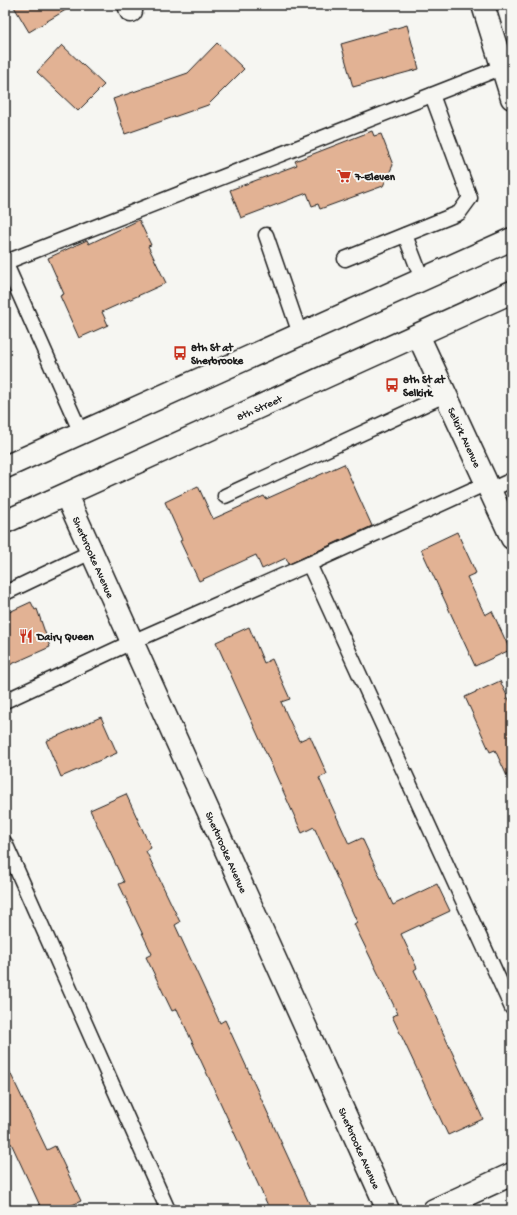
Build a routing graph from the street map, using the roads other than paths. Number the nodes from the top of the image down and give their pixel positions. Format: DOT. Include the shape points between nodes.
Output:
graph roads {
  1 [pos="484,5"];
  2 [pos="503,67"];
  3 [pos="432,95"];
  4 [pos="512,98"];
  5 [pos="266,235"];
  6 [pos="405,235"];
  7 [pos="512,239"];
  8 [pos="345,259"];
  9 [pos="5,262"];
  10 [pos="422,279"];
  11 [pos="512,292"];
  12 [pos="300,334"];
  13 [pos="418,335"];
  14 [pos="445,395"];
  15 [pos="81,433"];
  16 [pos="5,467"];
  17 [pos="512,480"];
  18 [pos="488,487"];
  19 [pos="66,495"];
  20 [pos="225,496"];
  21 [pos="5,522"];
  22 [pos="512,538"];
  23 [pos="91,552"];
  24 [pos="309,564"];
  25 [pos="5,593"];
  26 [pos="132,642"];
  27 [pos="5,701"];
  28 [pos="5,843"];
  29 [pos="512,1008"];
  30 [pos="512,1174"];
  31 [pos="168,1210"];
  32 [pos="388,1210"];
  33 [pos="434,1210"];
  1 -- 2 [label="street"];
  2 -- 3 [label="lane"];
  2 -- 4 [label="street"];
  3 -- 6 [label="lane" via="470,198 459,214"];
  3 -- 9 [label="lane"];
  5 -- 12 [label="lane"];
  6 -- 8 [label="lane"];
  6 -- 10 [label="lane"];
  7 -- 10 [label="street"];
  9 -- 15 [label="lane"];
  10 -- 12 [label="street"];
  11 -- 13 [label="street, 8th Street"];
  12 -- 15 [label="street"];
  13 -- 14 [label="street, Selkirk Avenue"];
  13 -- 19 [label="street, 8th Street"];
  14 -- 18 [label="street, Selkirk Avenue"];
  14 -- 20 [label="lane"];
  15 -- 16 [label="street"];
  17 -- 18 [label="lane"];
  18 -- 22 [label="street, Selkirk Avenue"];
  18 -- 24 [label="lane"];
  19 -- 21 [label="street, 8th Street"];
  19 -- 23 [label="street, Sherbrooke Avenue"];
  23 -- 25 [label="lane"];
  23 -- 26 [label="street, Sherbrooke Avenue"];
  24 -- 26 [label="lane"];
  24 -- 29 [label="lane"];
  26 -- 27 [label="lane"];
  26 -- 32 [label="street, Sherbrooke Avenue"];
  28 -- 31 [label="lane"];
  30 -- 33 [label="street"];
}
